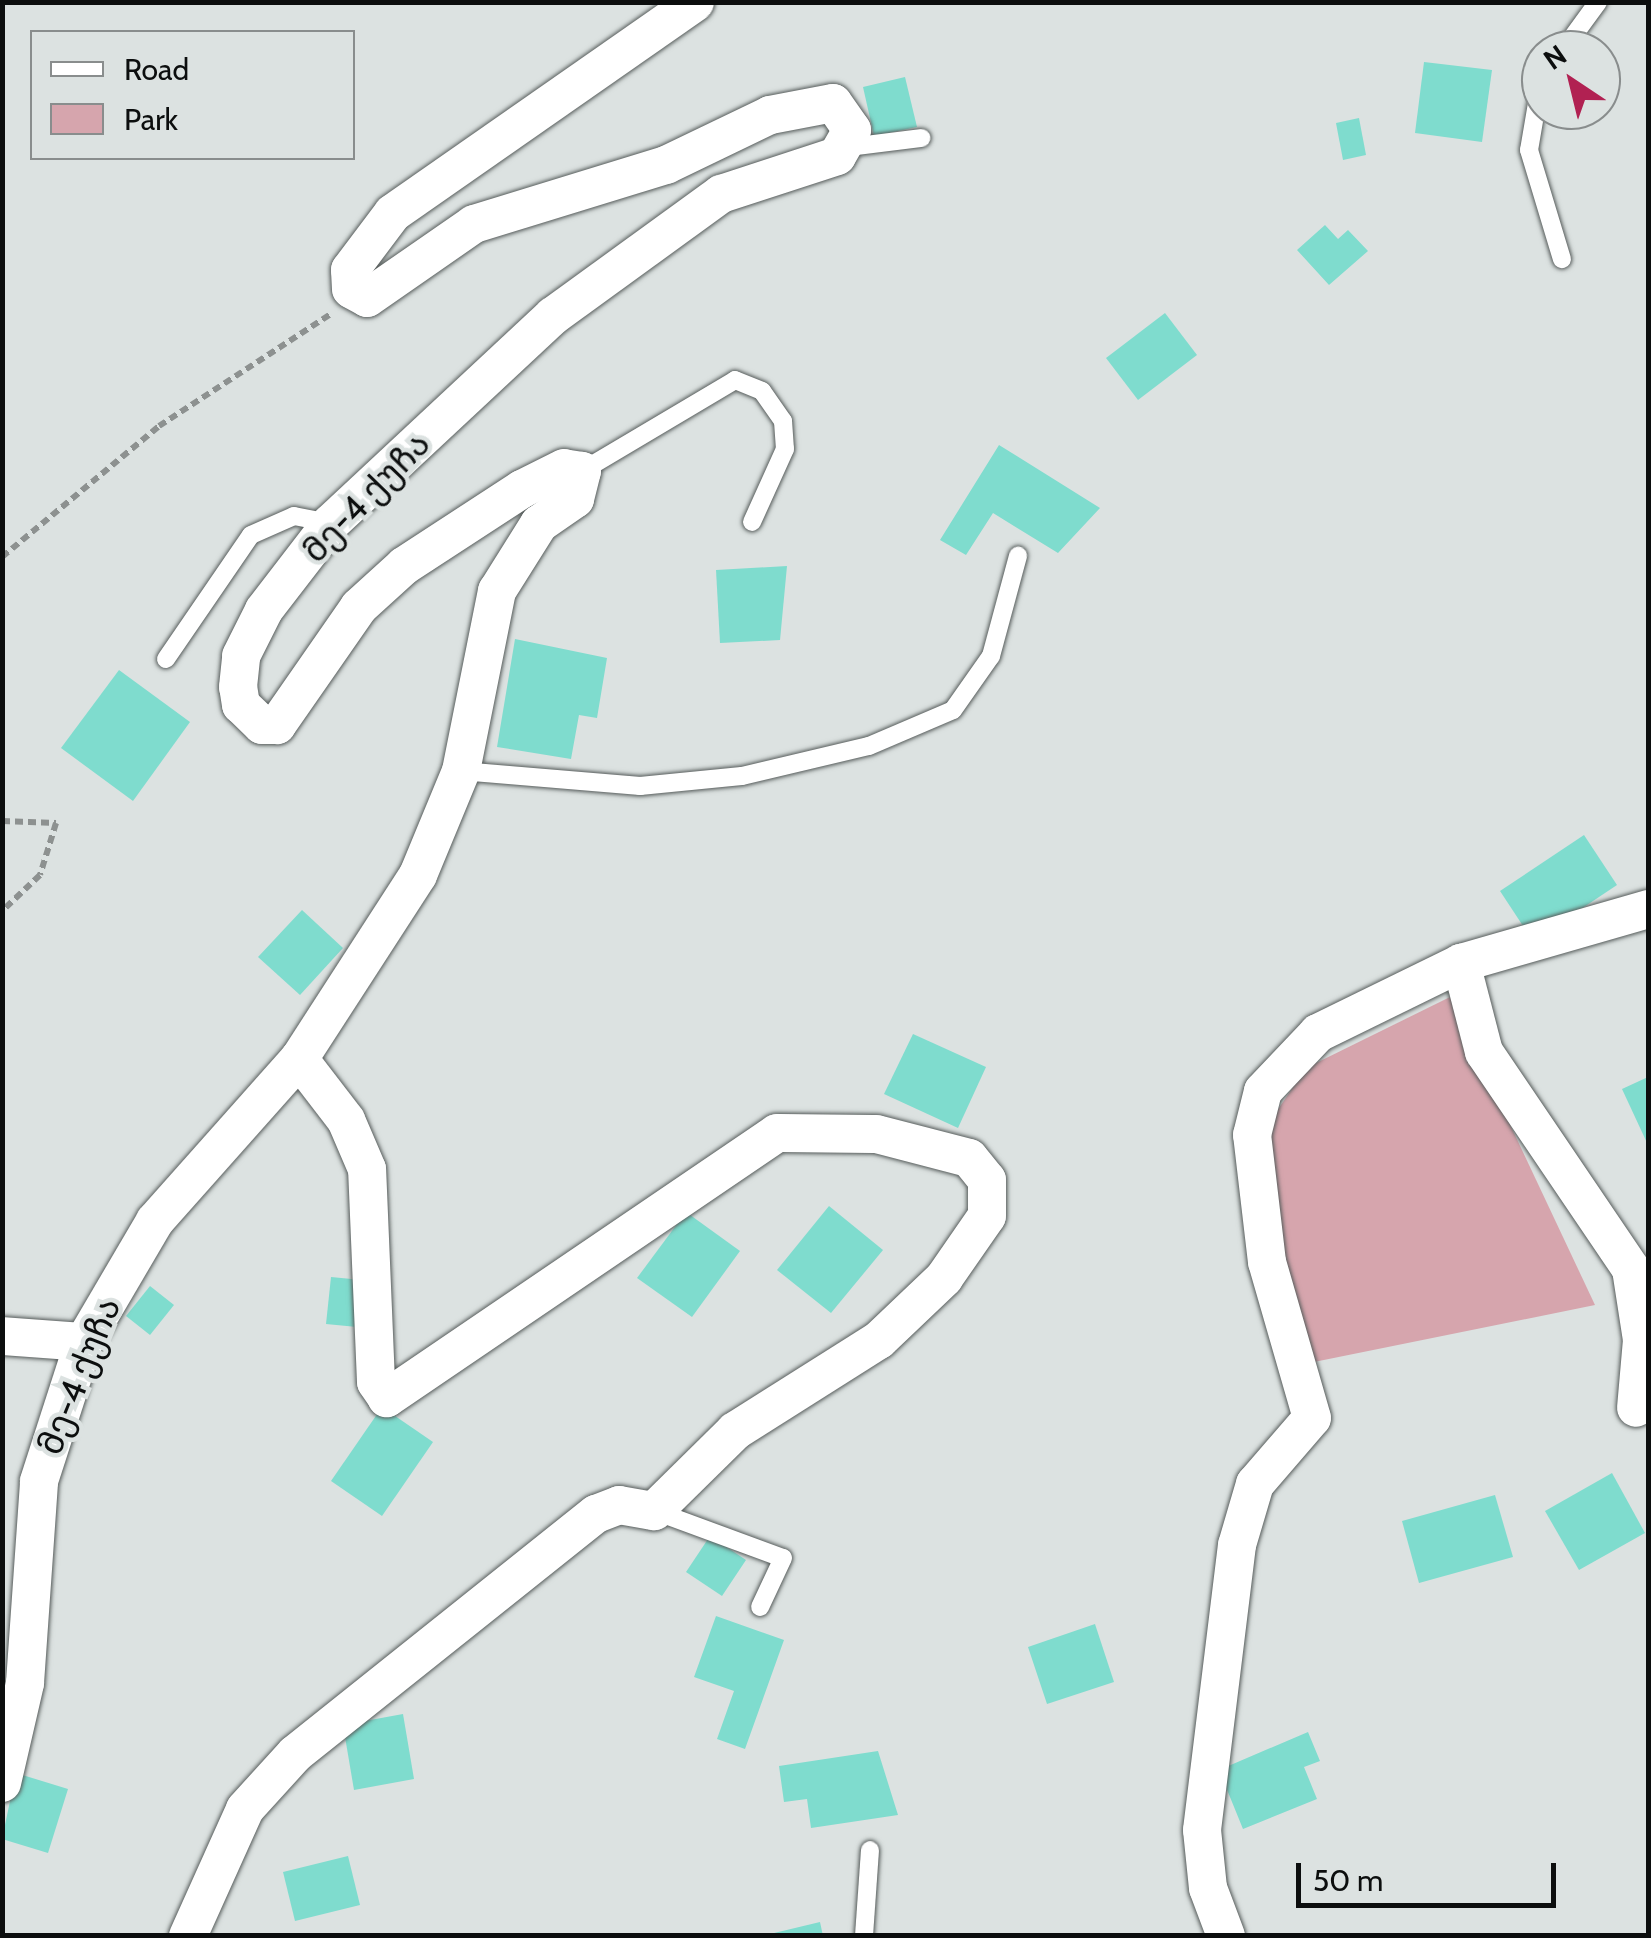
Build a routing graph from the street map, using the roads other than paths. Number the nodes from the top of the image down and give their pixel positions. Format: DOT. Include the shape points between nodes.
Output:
graph roads {
  1 [pos="695,2"];
  2 [pos="1598,2"];
  3 [pos="1578,30"];
  4 [pos="1532,130"];
  5 [pos="922,138"];
  6 [pos="849,148"];
  7 [pos="1562,259"];
  8 [pos="582,471"];
  9 [pos="752,522"];
  10 [pos="331,524"];
  11 [pos="1018,556"];
  12 [pos="166,659"];
  13 [pos="461,771"];
  14 [pos="1648,909"];
  15 [pos="1460,962"];
  16 [pos="299,1059"];
  17 [pos="2,1336"];
  18 [pos="84,1342"];
  19 [pos="1636,1408"];
  20 [pos="654,1511"];
  21 [pos="760,1607"];
  22 [pos="2,1783"];
  23 [pos="870,1850"];
  24 [pos="188,1936"];
  25 [pos="864,1936"];
  26 [pos="1226,1936"];
  1 -- 6 [label="street" via="394,213 350,270 358,297 377,294 474,224 666,164 770,115 842,106"];
  2 -- 3 [label="lane"];
  4 -- 7 [label="lane" via="1529,150"];
  5 -- 6 [label="lane"];
  6 -- 10 [label="street, მე-4 ქუჩა" via="721,194 552,316"];
  8 -- 9 [label="lane" via="735,380 762,392 782,421 785,449"];
  8 -- 10 [label="street, მე-4 ქუჩა" via="564,468 522,489 404,566 359,607 301,702 277,726 262,725 241,705 240,656"];
  8 -- 13 [label="street, მე-4 ქუჩა" via="575,499 539,524 497,592"];
  10 -- 12 [label="lane" via="294,516 251,535"];
  11 -- 13 [label="lane" via="992,656 952,710 869,746 742,776 640,786"];
  13 -- 16 [label="street, მე-4 ქუჩა" via="418,875"];
  14 -- 15 [label="street"];
  15 -- 19 [label="street" via="1484,1052 1631,1269 1642,1340"];
  15 -- 26 [label="street" via="1318,1033 1263,1091 1252,1134 1267,1262 1312,1418 1255,1484 1237,1545 1202,1830 1208,1888"];
  16 -- 18 [label="street, მე-4 ქუჩა" via="155,1221"];
  16 -- 20 [label="street" via="346,1120 366,1169 376,1382 388,1398 777,1134 876,1134 969,1158 987,1180 986,1216 944,1278 878,1340 734,1431"];
  17 -- 18 [label="street"];
  18 -- 22 [label="street, მე-4 ქუჩა" via="38,1481 26,1683"];
  20 -- 21 [label="lane" via="784,1558"];
  20 -- 24 [label="street" via="618,1505 596,1514 296,1754 245,1809"];
  23 -- 25 [label="lane"];
}
